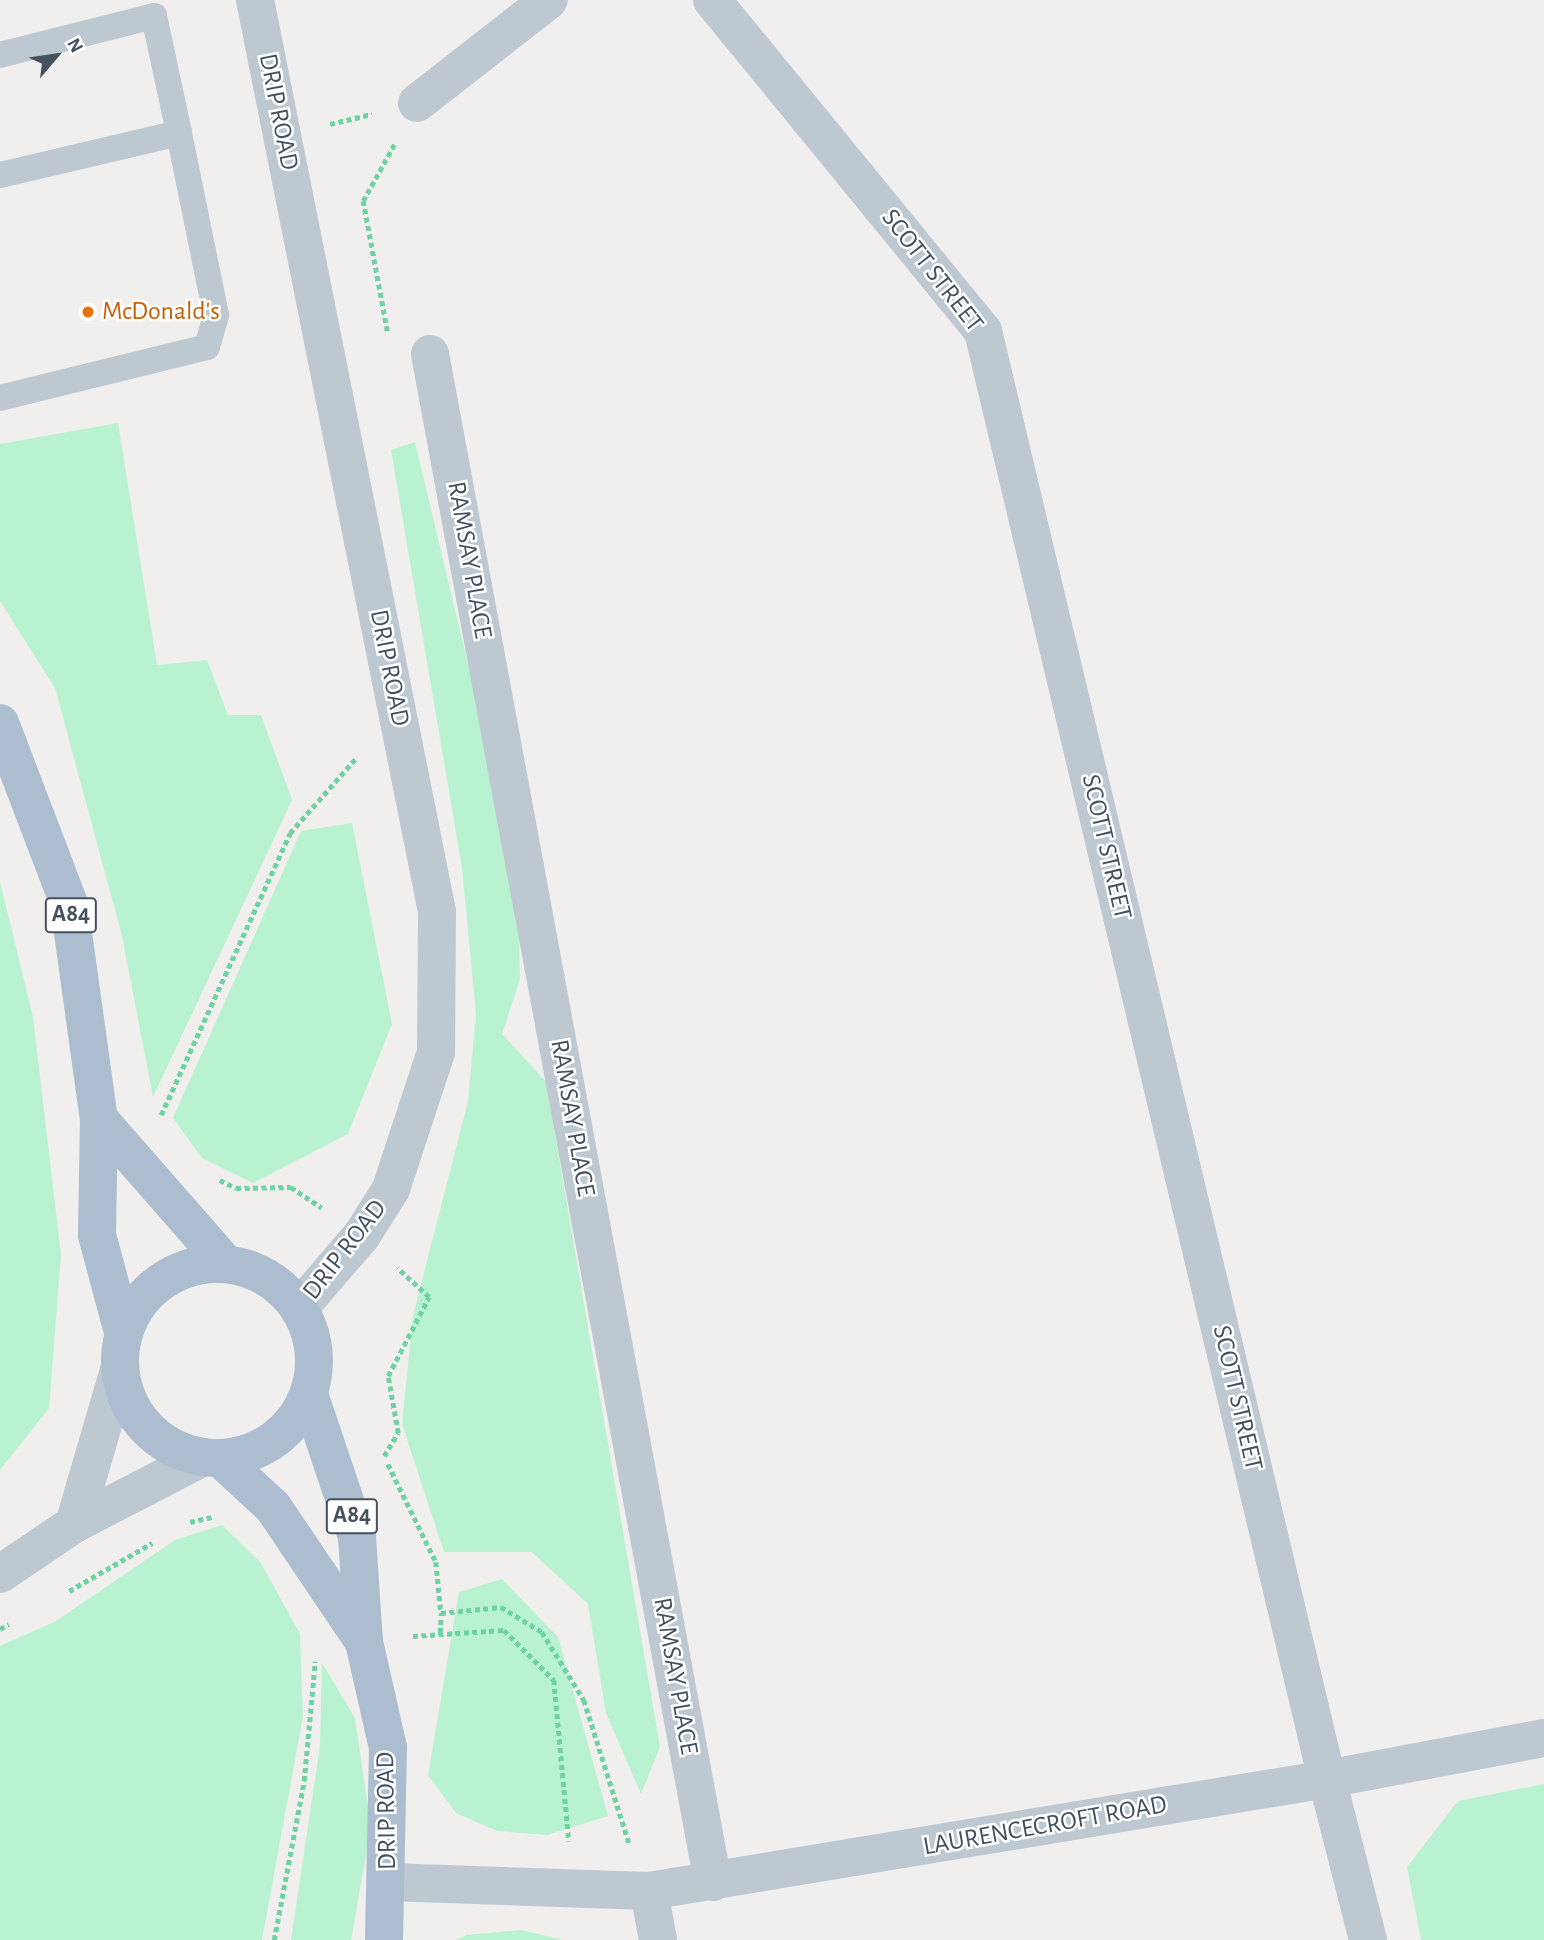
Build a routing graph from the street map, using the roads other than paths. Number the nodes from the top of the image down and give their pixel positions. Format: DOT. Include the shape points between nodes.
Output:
graph roads {
  1 [pos="256,0"];
  2 [pos="549,0"];
  3 [pos="712,0"];
  4 [pos="0,55"];
  5 [pos="417,103"];
  6 [pos="179,133"];
  7 [pos="0,174"];
  8 [pos="430,354"];
  9 [pos="0,398"];
  10 [pos="0,723"];
  11 [pos="99,1119"];
  12 [pos="224,1262"];
  13 [pos="300,1307"];
  14 [pos="124,1332"];
  15 [pos="119,1370"];
  16 [pos="310,1397"];
  17 [pos="211,1458"];
  18 [pos="74,1524"];
  19 [pos="0,1574"];
  20 [pos="365,1642"];
  21 [pos="1544,1738"];
  22 [pos="1327,1779"];
  23 [pos="389,1882"];
  24 [pos="713,1882"];
  25 [pos="649,1891"];
  26 [pos="384,1940"];
  27 [pos="658,1940"];
  28 [pos="1368,1940"];
  1 -- 13 [label="street, DRIP ROAD" via="437,912 436,1052 391,1189 362,1236"];
  2 -- 5 [label="street"];
  3 -- 22 [label="street, SCOTT STREET" via="983,331"];
  4 -- 6 [label="lane" via="154,16"];
  6 -- 7 [label="lane"];
  6 -- 9 [label="lane" via="216,315 208,346"];
  8 -- 24 [label="street, RAMSAY PLACE"];
  10 -- 11 [label="main road, A84" via="69,904"];
  11 -- 12 [label="main road"];
  11 -- 14 [label="main road, A84" via="97,1235"];
  12 -- 13 [label="main road" via="263,1273"];
  12 -- 14 [label="main road" via="185,1268 147,1292"];
  13 -- 16 [label="main road" via="314,1342"];
  14 -- 15 [label="main road"];
  15 -- 17 [label="main road" via="133,1410 164,1444"];
  15 -- 18 [label="street"];
  16 -- 17 [label="main road" via="283,1435 239,1457"];
  16 -- 20 [label="main road, DRIP ROAD / A84" via="357,1537"];
  17 -- 18 [label="street"];
  17 -- 20 [label="main road, DRIP ROAD / A84" via="272,1507"];
  18 -- 19 [label="street"];
  20 -- 23 [label="main road, DRIP ROAD / A84" via="388,1748"];
  21 -- 22 [label="street, LAURENCECROFT ROAD"];
  22 -- 24 [label="street, LAURENCECROFT ROAD"];
  22 -- 28 [label="street"];
  23 -- 25 [label="street, LAURENCECROFT ROAD"];
  23 -- 26 [label="main road, DRIP ROAD / A84"];
  24 -- 25 [label="street, LAURENCECROFT ROAD"];
  25 -- 27 [label="street"];
}
